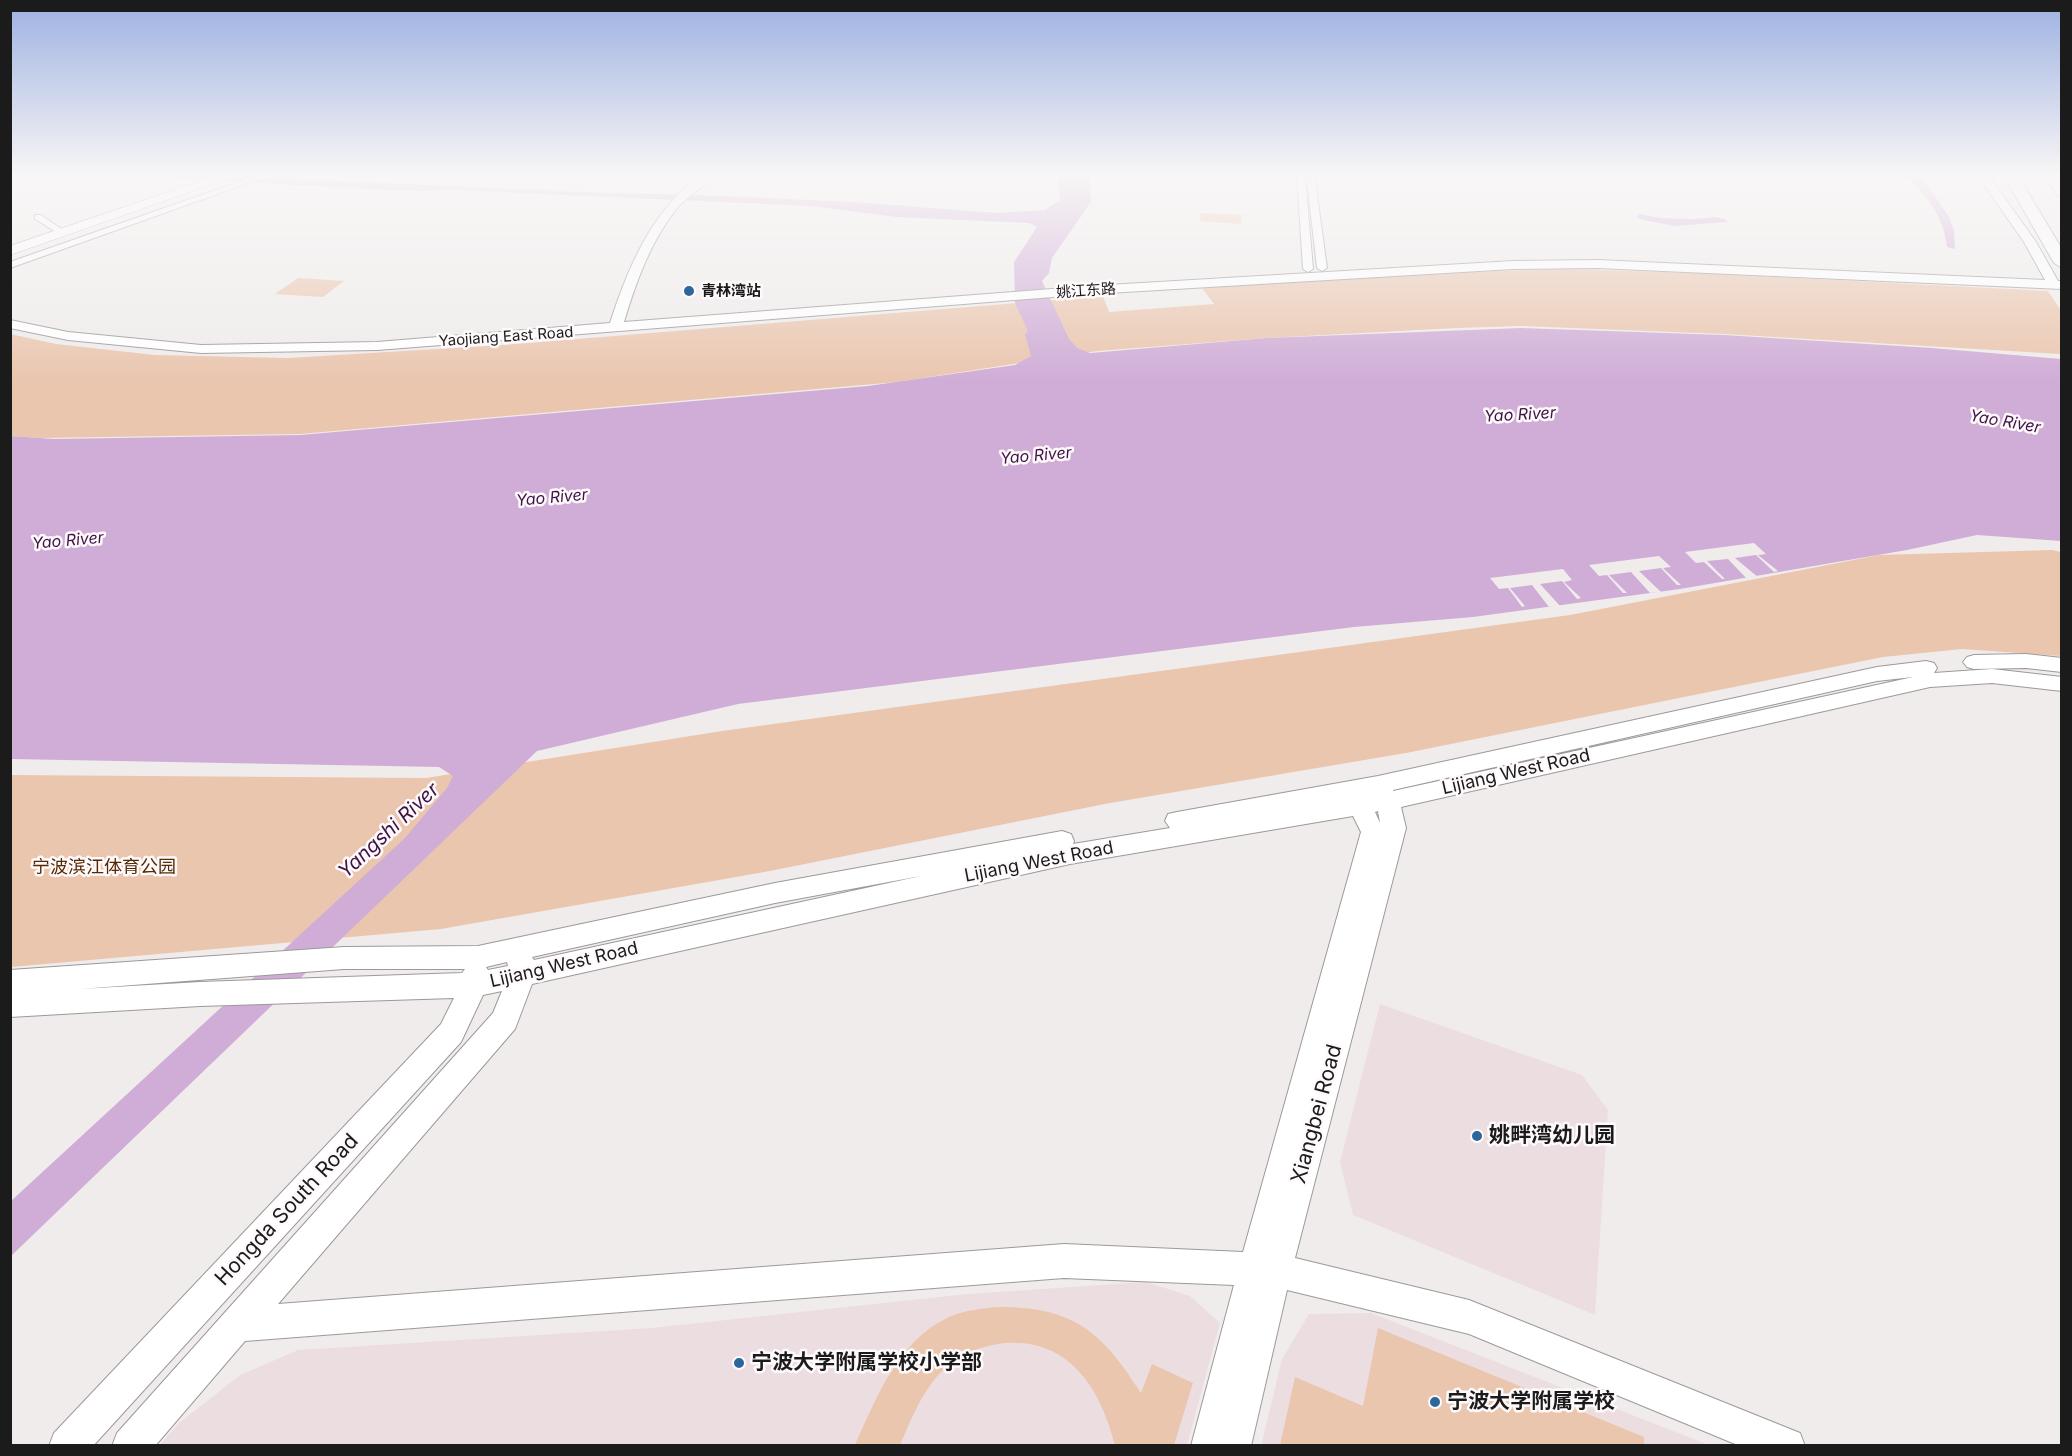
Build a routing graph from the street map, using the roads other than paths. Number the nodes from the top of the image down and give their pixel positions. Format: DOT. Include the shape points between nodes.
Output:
graph roads {
  1 [pos="31,244"];
  2 [pos="66,244"];
  3 [pos="649,244"];
  4 [pos="1306,244"];
  5 [pos="1319,244"];
  6 [pos="2032,244"];
  7 [pos="2050,244"];
  8 [pos="10,251"];
  9 [pos="2061,263"];
  10 [pos="10,265"];
  11 [pos="1322,268"];
  12 [pos="1308,269"];
  13 [pos="2056,280"];
  14 [pos="1040,290"];
  15 [pos="10,311"];
  16 [pos="617,323"];
  17 [pos="10,324"];
  18 [pos="2061,665"];
  19 [pos="2061,684"];
  20 [pos="1369,795"];
  21 [pos="521,962"];
  22 [pos="476,971"];
  23 [pos="10,982"];
  24 [pos="10,1005"];
  25 [pos="1265,1270"];
  26 [pos="239,1324"];
  27 [pos="67,1446"];
  28 [pos="129,1446"];
  29 [pos="1210,1446"];
  30 [pos="1232,1446"];
  31 [pos="1787,1446"];
  1 -- 8 [label="main road"];
  2 -- 10 [label="street"];
  3 -- 16 [label="main road" via="631,279"];
  4 -- 12 [label="street"];
  5 -- 11 [label="street"];
  6 -- 13 [label="main road"];
  7 -- 9 [label="highway"];
  11 -- 12 [label="main road"];
  11 -- 13 [label="main road" via="1564,258"];
  12 -- 14 [label="main road, 姚江东路"];
  13 -- 14 [label="main road" via="1576,264 1411,269"];
  14 -- 16 [label="main road, Yaojiang East Road"];
  15 -- 16 [label="main road, Yaojiang East Road" via="86,327 256,339"];
  16 -- 17 [label="main road, Yaojiang East Road" via="377,346 201,349 68,336"];
  18 -- 20 [label="main road, Lijiang West Road" via="1965,662 1877,674"];
  19 -- 20 [label="main road, Lijiang West Road" via="1992,676 1930,680"];
  20 -- 21 [label="main road, Lijiang West Road"];
  20 -- 25 [label="main road, Xiangbei Road" via="1373,832"];
  21 -- 22 [label="main road, Lijiang West Road"];
  21 -- 26 [label="main road, Hongda South Road" via="506,1020"];
  22 -- 23 [label="main road, Lijiang West Road" via="344,957"];
  22 -- 24 [label="main road, Lijiang West Road" via="322,990"];
  22 -- 27 [label="main road, Hongda South Road" via="451,1033"];
  25 -- 26 [label="main road" via="1064,1261"];
  25 -- 29 [label="main road, Xiangbei Road"];
  25 -- 30 [label="main road, Xiangbei Road"];
  25 -- 31 [label="main road" via="1469,1317"];
  26 -- 28 [label="main road, Hongda South Road"];
}
